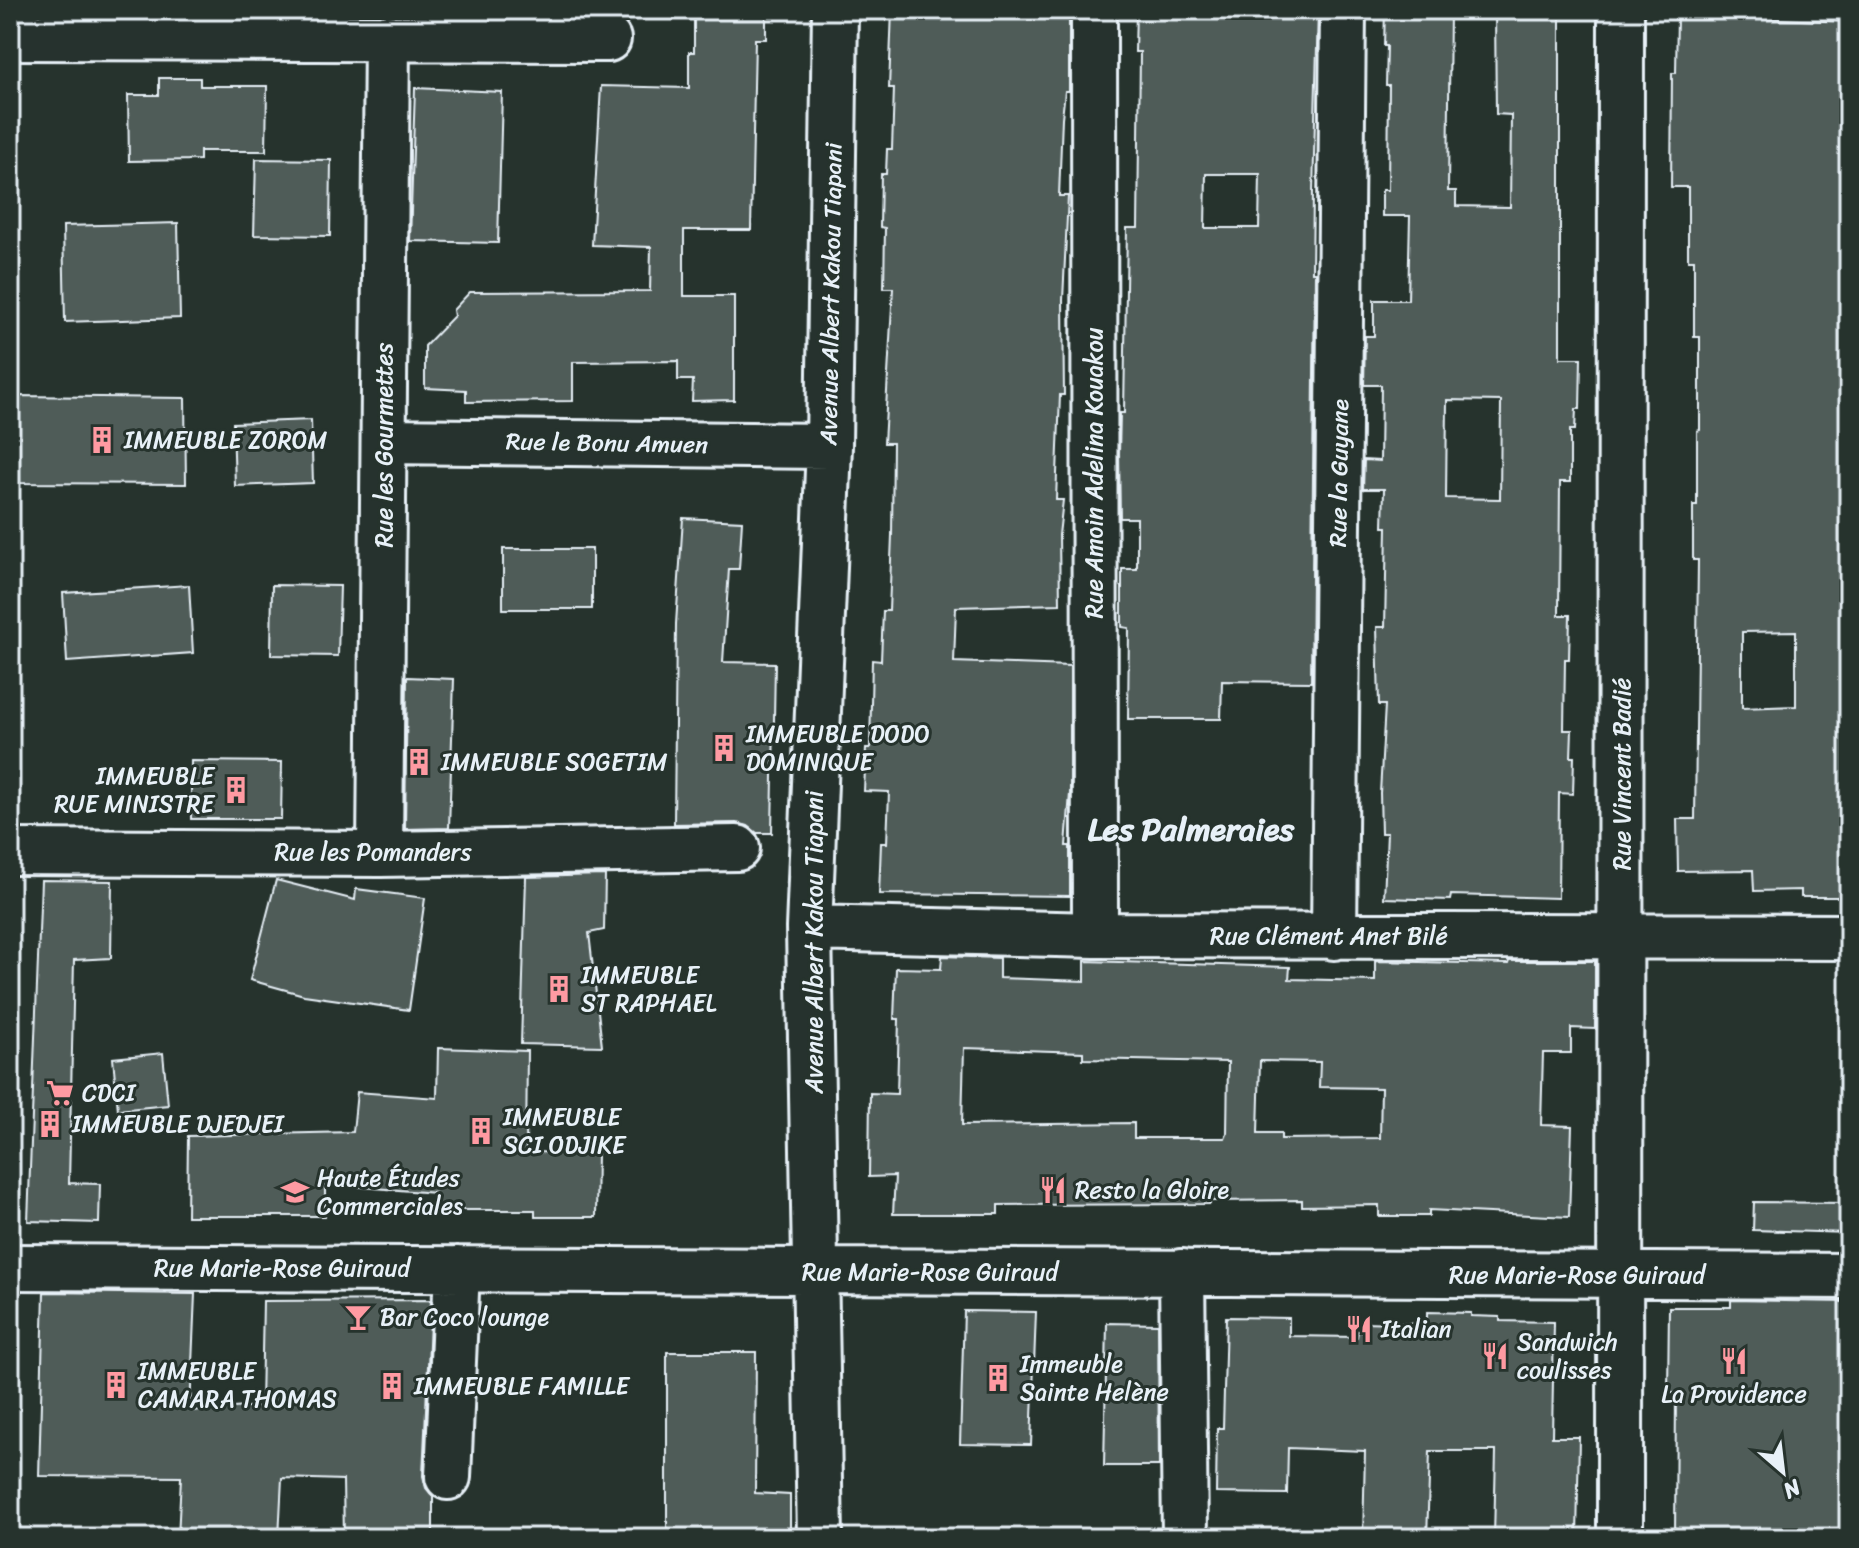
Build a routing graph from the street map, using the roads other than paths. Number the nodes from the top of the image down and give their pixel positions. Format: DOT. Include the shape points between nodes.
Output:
graph roads {
  1 [pos="835,10"];
  2 [pos="1094,10"];
  3 [pos="1343,10"];
  4 [pos="1621,10"];
  5 [pos="10,37"];
  6 [pos="387,37"];
  7 [pos="608,39"];
  8 [pos="385,441"];
  9 [pos="829,446"];
  10 [pos="737,848"];
  11 [pos="10,852"];
  12 [pos="380,854"];
  13 [pos="809,928"];
  14 [pos="1095,935"];
  15 [pos="1334,937"];
  16 [pos="1849,937"];
  17 [pos="1623,938"];
  18 [pos="10,1267"];
  19 [pos="457,1269"];
  20 [pos="817,1272"];
  21 [pos="1182,1272"];
  22 [pos="1620,1276"];
  23 [pos="1849,1276"];
  24 [pos="448,1477"];
  25 [pos="820,1538"];
  26 [pos="1185,1538"];
  27 [pos="1620,1538"];
  1 -- 9 [label="street, Avenue Albert Kakou Tiapani"];
  2 -- 14 [label="street, Rue Amoin Adelina Kouakou"];
  3 -- 15 [label="street, Rue la Guyane"];
  4 -- 17 [label="street, Rue Vincent Badié"];
  5 -- 6 [label="street"];
  6 -- 7 [label="street"];
  6 -- 8 [label="street, Rue les Gourmettes"];
  8 -- 9 [label="street, Rue le Bonu Amuen"];
  8 -- 12 [label="street, Rue les Gourmettes"];
  9 -- 13 [label="street, Avenue Albert Kakou Tiapani"];
  10 -- 12 [label="street, Rue les Pomanders"];
  11 -- 12 [label="street, Rue les Pomanders"];
  13 -- 14 [label="street, Rue Clément Anet Bilé"];
  13 -- 20 [label="street, Avenue Albert Kakou Tiapani"];
  14 -- 15 [label="street, Rue Clément Anet Bilé"];
  15 -- 17 [label="street, Rue Clément Anet Bilé"];
  16 -- 17 [label="street, Rue Clément Anet Bilé"];
  17 -- 22 [label="street, Rue Vincent Badié"];
  18 -- 19 [label="street, Rue Marie-Rose Guiraud"];
  19 -- 20 [label="street, Rue Marie-Rose Guiraud"];
  19 -- 24 [label="street"];
  20 -- 21 [label="street, Rue Marie-Rose Guiraud"];
  20 -- 25 [label="street, Avenue Albert Kakou Tiapani"];
  21 -- 22 [label="street, Rue Marie-Rose Guiraud"];
  21 -- 26 [label="street"];
  22 -- 23 [label="street, Rue Marie-Rose Guiraud"];
  22 -- 27 [label="street, Rue Vincent Badié"];
}
